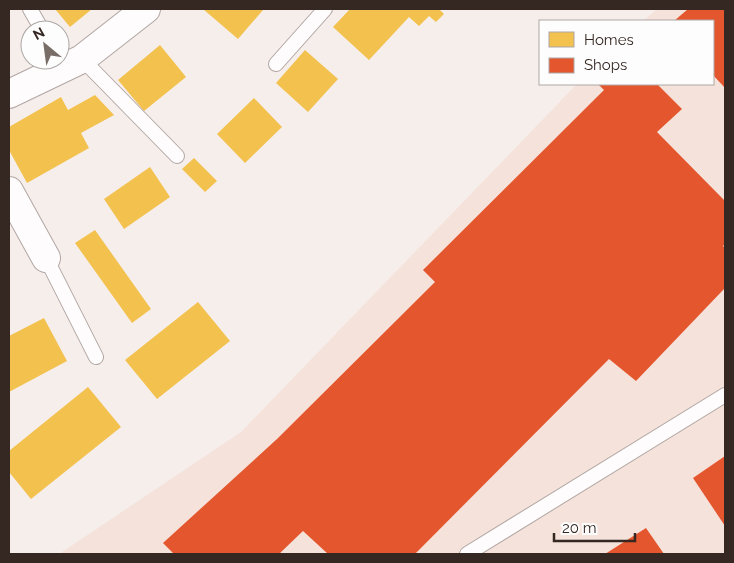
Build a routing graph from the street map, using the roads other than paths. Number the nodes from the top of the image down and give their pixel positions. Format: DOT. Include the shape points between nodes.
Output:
graph roads {
  1 [pos="30,9"];
  2 [pos="146,9"];
  3 [pos="325,9"];
  4 [pos="36,20"];
  5 [pos="70,61"];
  6 [pos="70,64"];
  7 [pos="276,64"];
  8 [pos="53,70"];
  9 [pos="9,94"];
  10 [pos="177,156"];
  11 [pos="9,191"];
  12 [pos="46,258"];
  13 [pos="96,357"];
  14 [pos="725,395"];
  15 [pos="467,554"];
  1 -- 4 [label="lane"];
  2 -- 5 [label="street"];
  3 -- 7 [label="lane"];
  6 -- 10 [label="lane"];
  8 -- 9 [label="street"];
  11 -- 12 [label="street"];
  12 -- 13 [label="lane"];
  14 -- 15 [label="lane"];
}
